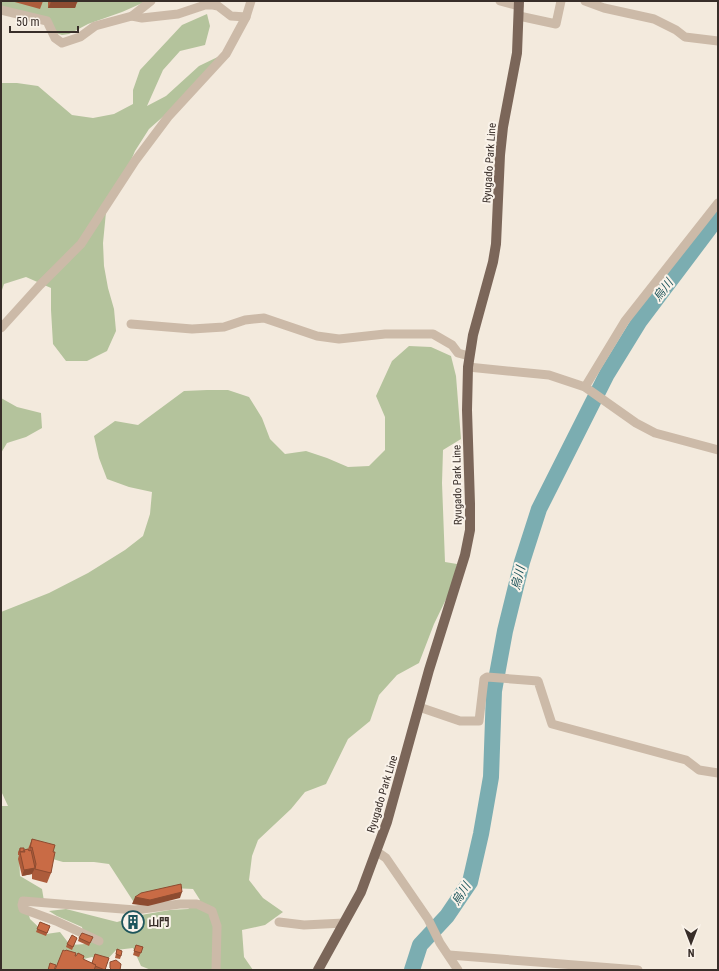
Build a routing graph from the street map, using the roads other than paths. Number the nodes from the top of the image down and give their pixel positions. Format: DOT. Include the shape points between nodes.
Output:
graph roads {
  1 [pos="151,1"];
  2 [pos="251,1"];
  3 [pos="500,1"];
  4 [pos="561,1"];
  5 [pos="585,1"];
  6 [pos="519,8"];
  7 [pos="1,10"];
  8 [pos="132,16"];
  9 [pos="246,17"];
  10 [pos="718,41"];
  11 [pos="718,203"];
  12 [pos="131,324"];
  13 [pos="1,328"];
  14 [pos="469,356"];
  15 [pos="468,367"];
  16 [pos="587,388"];
  17 [pos="718,450"];
  18 [pos="419,707"];
  19 [pos="718,773"];
  20 [pos="376,851"];
  21 [pos="279,922"];
  22 [pos="344,923"];
  23 [pos="99,940"];
  24 [pos="449,955"];
  25 [pos="216,970"];
  26 [pos="318,970"];
  27 [pos="458,970"];
  28 [pos="638,970"];
  1 -- 8 [label="street"];
  2 -- 9 [label="street"];
  3 -- 6 [label="street"];
  4 -- 6 [label="street" via="556,24"];
  5 -- 10 [label="street" via="654,19 685,37"];
  6 -- 14 [label="main road, Ryugado Park Line" via="517,53 502,134 496,244"];
  7 -- 8 [label="street" via="47,21 55,38 62,43 80,36 95,26"];
  8 -- 9 [label="street" via="142,18 178,14 213,5 231,16"];
  9 -- 13 [label="street" via="226,54 135,161 81,244"];
  11 -- 16 [label="street" via="625,321"];
  12 -- 14 [label="street" via="192,329 224,327 245,320 264,318 317,336 339,340 384,334 433,334 452,345 458,353"];
  14 -- 15 [label="main road, Ryugado Park Line"];
  15 -- 16 [label="street" via="549,375"];
  15 -- 18 [label="main road, Ryugado Park Line" via="470,530 465,555"];
  16 -- 17 [label="street" via="636,423 655,433"];
  18 -- 19 [label="street" via="460,721 479,721 484,679 487,677 538,681 552,724 686,760 699,770"];
  18 -- 20 [label="main road, Ryugado Park Line" via="387,822"];
  20 -- 22 [label="main road, Ryugado Park Line" via="361,892"];
  20 -- 24 [label="street" via="386,858"];
  21 -- 22 [label="street" via="304,925"];
  22 -- 26 [label="main road, Ryugado Park Line"];
  23 -- 25 [label="street" via="23,909 23,901 135,910 197,904 212,911 217,926"];
  24 -- 27 [label="street"];
  24 -- 28 [label="street"];
}
